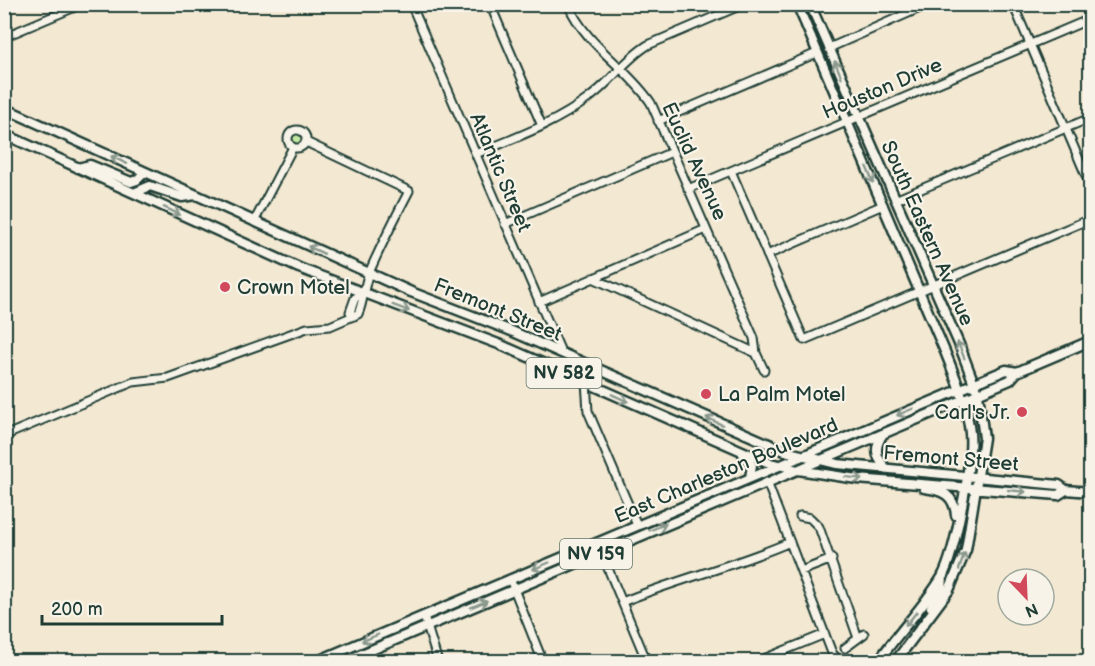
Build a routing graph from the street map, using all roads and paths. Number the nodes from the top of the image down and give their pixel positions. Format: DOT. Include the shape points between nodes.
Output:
graph roads {
  1 [pos="82,4"];
  2 [pos="411,4"];
  3 [pos="490,4"];
  4 [pos="744,4"];
  5 [pos="797,4"];
  6 [pos="810,4"];
  7 [pos="929,4"];
  8 [pos="1013,4"];
  9 [pos="570,5"];
  10 [pos="64,8"];
  11 [pos="725,8"];
  12 [pos="1090,19"];
  13 [pos="4,37"];
  14 [pos="1030,44"];
  15 [pos="829,48"];
  16 [pos="817,52"];
  17 [pos="621,67"];
  18 [pos="6,110"];
  19 [pos="858,116"];
  20 [pos="1090,118"];
  21 [pos="658,121"];
  22 [pos="846,121"];
  23 [pos="542,126"];
  24 [pos="1066,128"];
  25 [pos="4,134"];
  26 [pos="306,142"];
  27 [pos="293,147"];
  28 [pos="672,152"];
  29 [pos="476,154"];
  30 [pos="78,168"];
  31 [pos="730,171"];
  32 [pos="145,172"];
  33 [pos="1090,185"];
  34 [pos="688,189"];
  35 [pos="134,193"];
  36 [pos="196,195"];
  37 [pos="895,200"];
  38 [pos="882,205"];
  39 [pos="1090,219"];
  40 [pos="254,222"];
  41 [pos="506,224"];
  42 [pos="706,229"];
  43 [pos="767,255"];
  44 [pos="369,274"];
  45 [pos="593,278"];
  46 [pos="932,286"];
  47 [pos="920,291"];
  48 [pos="362,294"];
  49 [pos="539,302"];
  50 [pos="1090,341"];
  51 [pos="561,352"];
  52 [pos="756,353"];
  53 [pos="764,370"];
  54 [pos="1017,372"];
  55 [pos="586,382"];
  56 [pos="975,383"];
  57 [pos="959,389"];
  58 [pos="978,394"];
  59 [pos="963,400"];
  60 [pos="884,434"];
  61 [pos="4,436"];
  62 [pos="741,452"];
  63 [pos="801,456"];
  64 [pos="821,460"];
  65 [pos="778,465"];
  66 [pos="886,468"];
  67 [pos="798,470"];
  68 [pos="750,478"];
  69 [pos="965,480"];
  70 [pos="767,482"];
  71 [pos="978,482"];
  72 [pos="910,483"];
  73 [pos="1090,492"];
  74 [pos="800,516"];
  75 [pos="637,525"];
  76 [pos="957,527"];
  77 [pos="597,542"];
  78 [pos="790,542"];
  79 [pos="601,552"];
  80 [pos="832,559"];
  81 [pos="801,571"];
  82 [pos="943,575"];
  83 [pos="510,579"];
  84 [pos="513,589"];
  85 [pos="622,602"];
  86 [pos="423,616"];
  87 [pos="425,626"];
  88 [pos="825,634"];
  89 [pos="914,637"];
  90 [pos="845,648"];
  91 [pos="832,652"];
  92 [pos="317,661"];
  93 [pos="343,662"];
  94 [pos="438,662"];
  95 [pos="543,662"];
  96 [pos="647,662"];
  97 [pos="756,662"];
  98 [pos="832,662"];
  99 [pos="840,662"];
  100 [pos="878,662"];
  101 [pos="895,662"];
  1 -- 10 [label="street"];
  2 -- 29 [label="street, Atlantic Street"];
  3 -- 23 [label="street"];
  4 -- 11 [label="street"];
  5 -- 16 [label="main road, South Eastern Avenue"];
  6 -- 15 [label="main road, South Eastern Avenue"];
  7 -- 15 [label="street"];
  8 -- 14 [label="street"];
  9 -- 17 [label="street, Euclid Avenue" via="585,33"];
  10 -- 13 [label="street"];
  11 -- 17 [label="street" via="648,45"];
  12 -- 14 [label="street, Houston Drive"];
  14 -- 19 [label="street, Houston Drive"];
  14 -- 24 [label="street"];
  19 -- 15 [label="main road, South Eastern Avenue, one-way"];
  16 -- 21 [label="street"];
  16 -- 22 [label="main road, South Eastern Avenue"];
  17 -- 21 [label="street, Euclid Avenue" via="638,83"];
  17 -- 23 [label="street" via="591,97"];
  32 -- 18 [label="main road, Fremont Street / NV 582, one-way"];
  19 -- 22 [label="street, Houston Drive"];
  19 -- 37 [label="main road, South Eastern Avenue"];
  20 -- 24 [label="street"];
  21 -- 28 [label="street, Euclid Avenue"];
  22 -- 31 [label="street, Houston Drive"];
  22 -- 38 [label="main road, South Eastern Avenue, one-way"];
  23 -- 29 [label="street"];
  24 -- 33 [label="street"];
  24 -- 37 [label="street"];
  25 -- 30 [label="main road, Fremont Street / NV 582"];
  26 -- 27 [label="street" via="299,148"];
  26 -- 27 [label="street" via="304,132 293,130 289,135"];
  26 -- 44 [label="street" via="409,191"];
  27 -- 40 [label="street"];
  28 -- 34 [label="street, Euclid Avenue"];
  28 -- 41 [label="street"];
  29 -- 41 [label="street, Atlantic Street"];
  30 -- 32 [label="main road" via="90,165 131,182"];
  30 -- 35 [label="main road, Fremont Street / NV 582"];
  31 -- 34 [label="street, Houston Drive"];
  31 -- 43 [label="street"];
  32 -- 36 [label="main road, Fremont Street / NV 582"];
  34 -- 42 [label="street, Euclid Avenue"];
  35 -- 36 [label="main road" via="150,186 182,197"];
  35 -- 48 [label="main road, Fremont Street / NV 582, one-way"];
  36 -- 40 [label="main road, Fremont Street / NV 582"];
  37 -- 46 [label="main road, South Eastern Avenue"];
  38 -- 43 [label="street"];
  38 -- 47 [label="main road, South Eastern Avenue"];
  39 -- 46 [label="street"];
  44 -- 40 [label="main road, Fremont Street / NV 582, one-way"];
  41 -- 49 [label="street, Atlantic Street"];
  42 -- 45 [label="street"];
  42 -- 52 [label="street, Euclid Avenue" via="754,338"];
  43 -- 47 [label="street" via="804,340"];
  44 -- 48 [label="street"];
  44 -- 51 [label="main road, Fremont Street / NV 582"];
  45 -- 49 [label="street"];
  45 -- 52 [label="street"];
  46 -- 47 [label="street"];
  56 -- 46 [label="main road, South Eastern Avenue, one-way"];
  47 -- 57 [label="main road, South Eastern Avenue"];
  48 -- 55 [label="main road, Fremont Street / NV 582, one-way" via="501,345"];
  48 -- 61 [label="street" via="364,302 358,314 330,326 307,328 168,378 133,382"];
  49 -- 51 [label="street, Atlantic Street"];
  50 -- 54 [label="main road, East Charleston Boulevard"];
  63 -- 51 [label="main road, Fremont Street / NV 582, one-way" via="734,431"];
  52 -- 53 [label="street, Euclid Avenue"];
  54 -- 56 [label="main road, East Charleston Boulevard" via="1006,370"];
  54 -- 58 [label="main road, East Charleston Boulevard" via="1010,380"];
  55 -- 62 [label="main road, Fremont Street / NV 582, one-way"];
  55 -- 75 [label="street" via="588,411"];
  56 -- 57 [label="main road, East Charleston Boulevard"];
  56 -- 58 [label="main road, South Eastern Avenue"];
  57 -- 59 [label="main road, South Eastern Avenue"];
  57 -- 63 [label="main road, East Charleston Boulevard, one-way"];
  58 -- 59 [label="main road, East Charleston Boulevard"];
  58 -- 71 [label="main road, South Eastern Avenue" via="984,438"];
  59 -- 60 [label="main road, East Charleston Boulevard"];
  59 -- 69 [label="main road, South Eastern Avenue" via="970,438"];
  60 -- 64 [label="main road, East Charleston Boulevard"];
  60 -- 66 [label="main road" via="876,447"];
  62 -- 65 [label="main road, Fremont Street / NV 582"];
  62 -- 68 [label="main road" via="752,465"];
  63 -- 64 [label="main road, Fremont Street / NV 582"];
  63 -- 65 [label="main road, East Charleston Boulevard"];
  64 -- 66 [label="main road, Fremont Street"];
  64 -- 67 [label="main road, East Charleston Boulevard"];
  65 -- 67 [label="main road, Fremont Street / NV 582"];
  65 -- 68 [label="main road, East Charleston Boulevard"];
  66 -- 69 [label="main road, Fremont Street"];
  67 -- 70 [label="main road, East Charleston Boulevard"];
  67 -- 72 [label="main road, Fremont Street, one-way"];
  68 -- 75 [label="main road, East Charleston Boulevard / NV 159"];
  69 -- 71 [label="main road, Fremont Street"];
  69 -- 72 [label="main road, Fremont Street"];
  69 -- 76 [label="main road, South Eastern Avenue"];
  70 -- 78 [label="street"];
  79 -- 70 [label="main road, East Charleston Boulevard / NV 159, one-way"];
  71 -- 73 [label="main road, Fremont Street" via="1059,485 1066,490"];
  89 -- 71 [label="main road, South Eastern Avenue, one-way" via="949,590 960,567"];
  72 -- 76 [label="main road" via="918,488 941,490 949,496 956,508"];
  74 -- 80 [label="street" via="815,522"];
  75 -- 77 [label="main road, East Charleston Boulevard / NV 159"];
  76 -- 82 [label="main road, South Eastern Avenue"];
  77 -- 79 [label="street"];
  77 -- 83 [label="main road, East Charleston Boulevard / NV 159, one-way"];
  78 -- 81 [label="street"];
  78 -- 85 [label="street" via="729,567 706,570"];
  79 -- 84 [label="main road, East Charleston Boulevard / NV 159"];
  79 -- 85 [label="street"];
  80 -- 81 [label="street"];
  80 -- 90 [label="street" via="861,636"];
  81 -- 88 [label="street"];
  82 -- 89 [label="main road, South Eastern Avenue" via="942,590"];
  82 -- 100 [label="main road, one-way"];
  83 -- 84 [label="street"];
  83 -- 86 [label="main road, East Charleston Boulevard / NV 159"];
  87 -- 84 [label="main road, East Charleston Boulevard / NV 159, one-way"];
  84 -- 95 [label="street"];
  85 -- 96 [label="street"];
  86 -- 87 [label="street"];
  86 -- 92 [label="main road, East Charleston Boulevard / NV 159, one-way"];
  87 -- 93 [label="main road, East Charleston Boulevard / NV 159"];
  87 -- 94 [label="street"];
  88 -- 91 [label="street"];
  88 -- 97 [label="street"];
  89 -- 101 [label="main road"];
  91 -- 98 [label="street"];
  91 -- 99 [label="street"];
}
